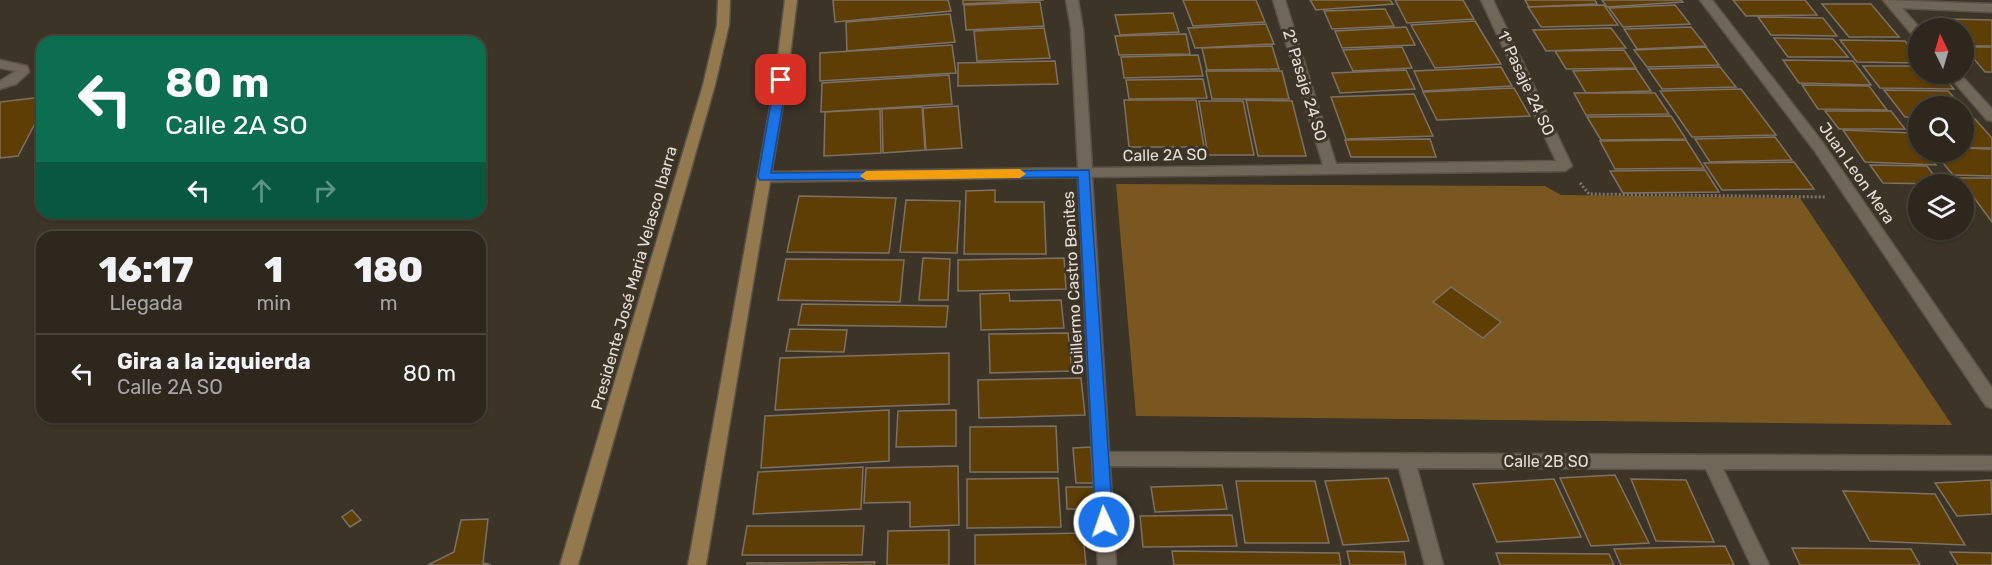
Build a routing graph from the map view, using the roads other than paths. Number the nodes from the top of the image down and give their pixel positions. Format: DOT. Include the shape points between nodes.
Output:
graph roads {
  1 [pos="724,0"];
  2 [pos="791,0"];
  3 [pos="1072,0"];
  4 [pos="1279,0"];
  5 [pos="1487,0"];
  6 [pos="1706,0"];
  7 [pos="1890,2"];
  8 [pos="1992,8"];
  9 [pos="1908,23"];
  10 [pos="0,64"];
  11 [pos="1962,84"];
  12 [pos="0,85"];
  13 [pos="1992,117"];
  14 [pos="1565,166"];
  15 [pos="1331,169"];
  16 [pos="1084,173"];
  17 [pos="764,177"];
  18 [pos="1992,401"];
  19 [pos="1101,459"];
  20 [pos="1406,460"];
  21 [pos="1711,462"];
  22 [pos="1992,463"];
  23 [pos="569,565"];
  24 [pos="697,565"];
  25 [pos="1107,565"];
  26 [pos="1434,565"];
  27 [pos="1760,565"];
  1 -- 23 [label="main road, Presidente José Maria Velasco Ibarra" via="723,25 709,85"];
  2 -- 17 [label="main road"];
  3 -- 16 [label="street, Guillermo Castro Benites"];
  4 -- 15 [label="street, 2º Pasaje 24 SO"];
  5 -- 14 [label="street, 1º Pasaje 24 SO"];
  6 -- 18 [label="street, Juan Leon Mera" via="1748,51 1853,197"];
  7 -- 8 [label="street"];
  7 -- 9 [label="street"];
  10 -- 12 [label="street" via="23,69 21,75"];
  11 -- 13 [label="street"];
  14 -- 15 [label="street, Calle 2A SO"];
  15 -- 16 [label="street, Calle 2A SO"];
  16 -- 17 [label="street, Calle 2A SO"];
  16 -- 19 [label="street, Guillermo Castro Benites"];
  17 -- 24 [label="main road"];
  19 -- 20 [label="street, Calle 2B SO"];
  19 -- 25 [label="street, Guillermo Castro Benites"];
  20 -- 21 [label="street, Calle 2B SO"];
  20 -- 26 [label="street"];
  21 -- 22 [label="street, Calle 2B SO"];
  21 -- 27 [label="street"];
}
